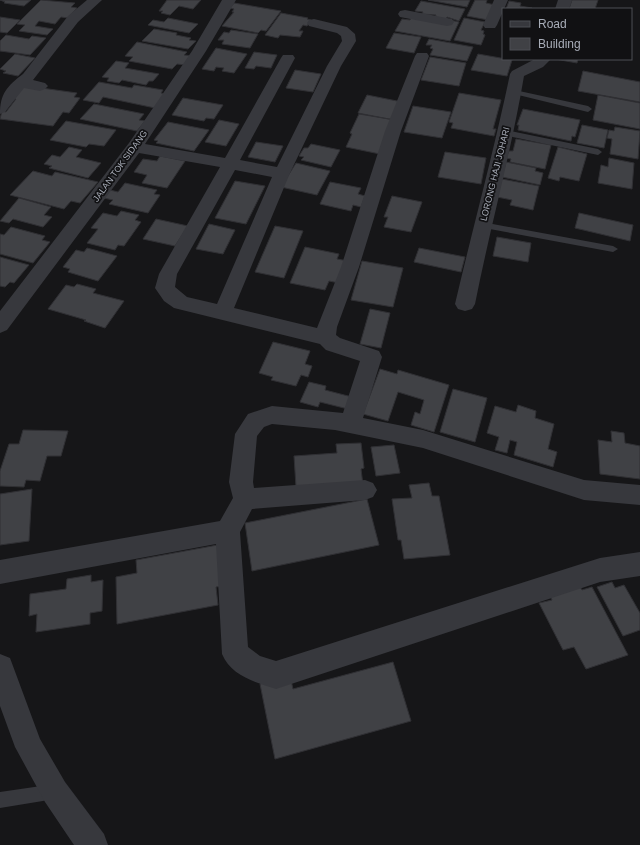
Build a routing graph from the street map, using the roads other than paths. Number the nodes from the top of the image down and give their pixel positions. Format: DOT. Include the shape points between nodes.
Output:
graph roads {
  1 [pos="95,0"];
  2 [pos="228,0"];
  3 [pos="413,0"];
  4 [pos="501,0"];
  5 [pos="447,22"];
  6 [pos="314,23"];
  7 [pos="490,24"];
  8 [pos="422,56"];
  9 [pos="288,58"];
  10 [pos="543,60"];
  11 [pos="20,83"];
  12 [pos="40,86"];
  13 [pos="513,91"];
  14 [pos="0,109"];
  15 [pos="588,109"];
  16 [pos="506,133"];
  17 [pos="135,147"];
  18 [pos="598,152"];
  19 [pos="229,165"];
  20 [pos="282,173"];
  21 [pos="482,225"];
  22 [pos="613,249"];
  23 [pos="465,304"];
  24 [pos="223,312"];
  25 [pos="4,314"];
  26 [pos="326,338"];
  27 [pos="350,424"];
  28 [pos="365,490"];
  29 [pos="640,495"];
  30 [pos="245,500"];
  31 [pos="228,531"];
  32 [pos="640,564"];
  33 [pos="0,572"];
  34 [pos="0,668"];
  35 [pos="55,792"];
  36 [pos="0,800"];
  37 [pos="93,845"];
  1 -- 11 [label="street" via="73,19 28,77"];
  2 -- 17 [label="street, JALAN TOK SIDANG" via="199,51"];
  3 -- 5 [label="street" via="402,19"];
  4 -- 7 [label="street"];
  6 -- 20 [label="street" via="342,30 348,34 349,41 334,66"];
  8 -- 26 [label="street" via="393,131 350,267 327,327"];
  9 -- 19 [label="street"];
  10 -- 13 [label="street, LORONG HAJI JOHARI" via="517,74"];
  11 -- 12 [label="street"];
  11 -- 14 [label="street"];
  13 -- 15 [label="lane"];
  13 -- 16 [label="street, LORONG HAJI JOHARI"];
  16 -- 18 [label="lane"];
  16 -- 21 [label="street, LORONG HAJI JOHARI"];
  17 -- 19 [label="street"];
  17 -- 25 [label="street, JALAN TOK SIDANG"];
  19 -- 20 [label="street"];
  19 -- 24 [label="street" via="168,274 165,288 181,303"];
  20 -- 24 [label="street"];
  21 -- 22 [label="lane"];
  21 -- 23 [label="street, LORONG HAJI JOHARI"];
  24 -- 26 [label="street"];
  26 -- 27 [label="street" via="333,344 372,357"];
  27 -- 29 [label="street" via="423,439 584,490"];
  27 -- 30 [label="street" via="272,415 256,420 246,434 241,482"];
  28 -- 30 [label="street"];
  30 -- 31 [label="street"];
  31 -- 32 [label="street" via="236,654 252,667 276,675 600,570"];
  31 -- 33 [label="street"];
  34 -- 35 [label="street" via="29,747"];
  35 -- 36 [label="lane"];
  35 -- 37 [label="street"];
}
